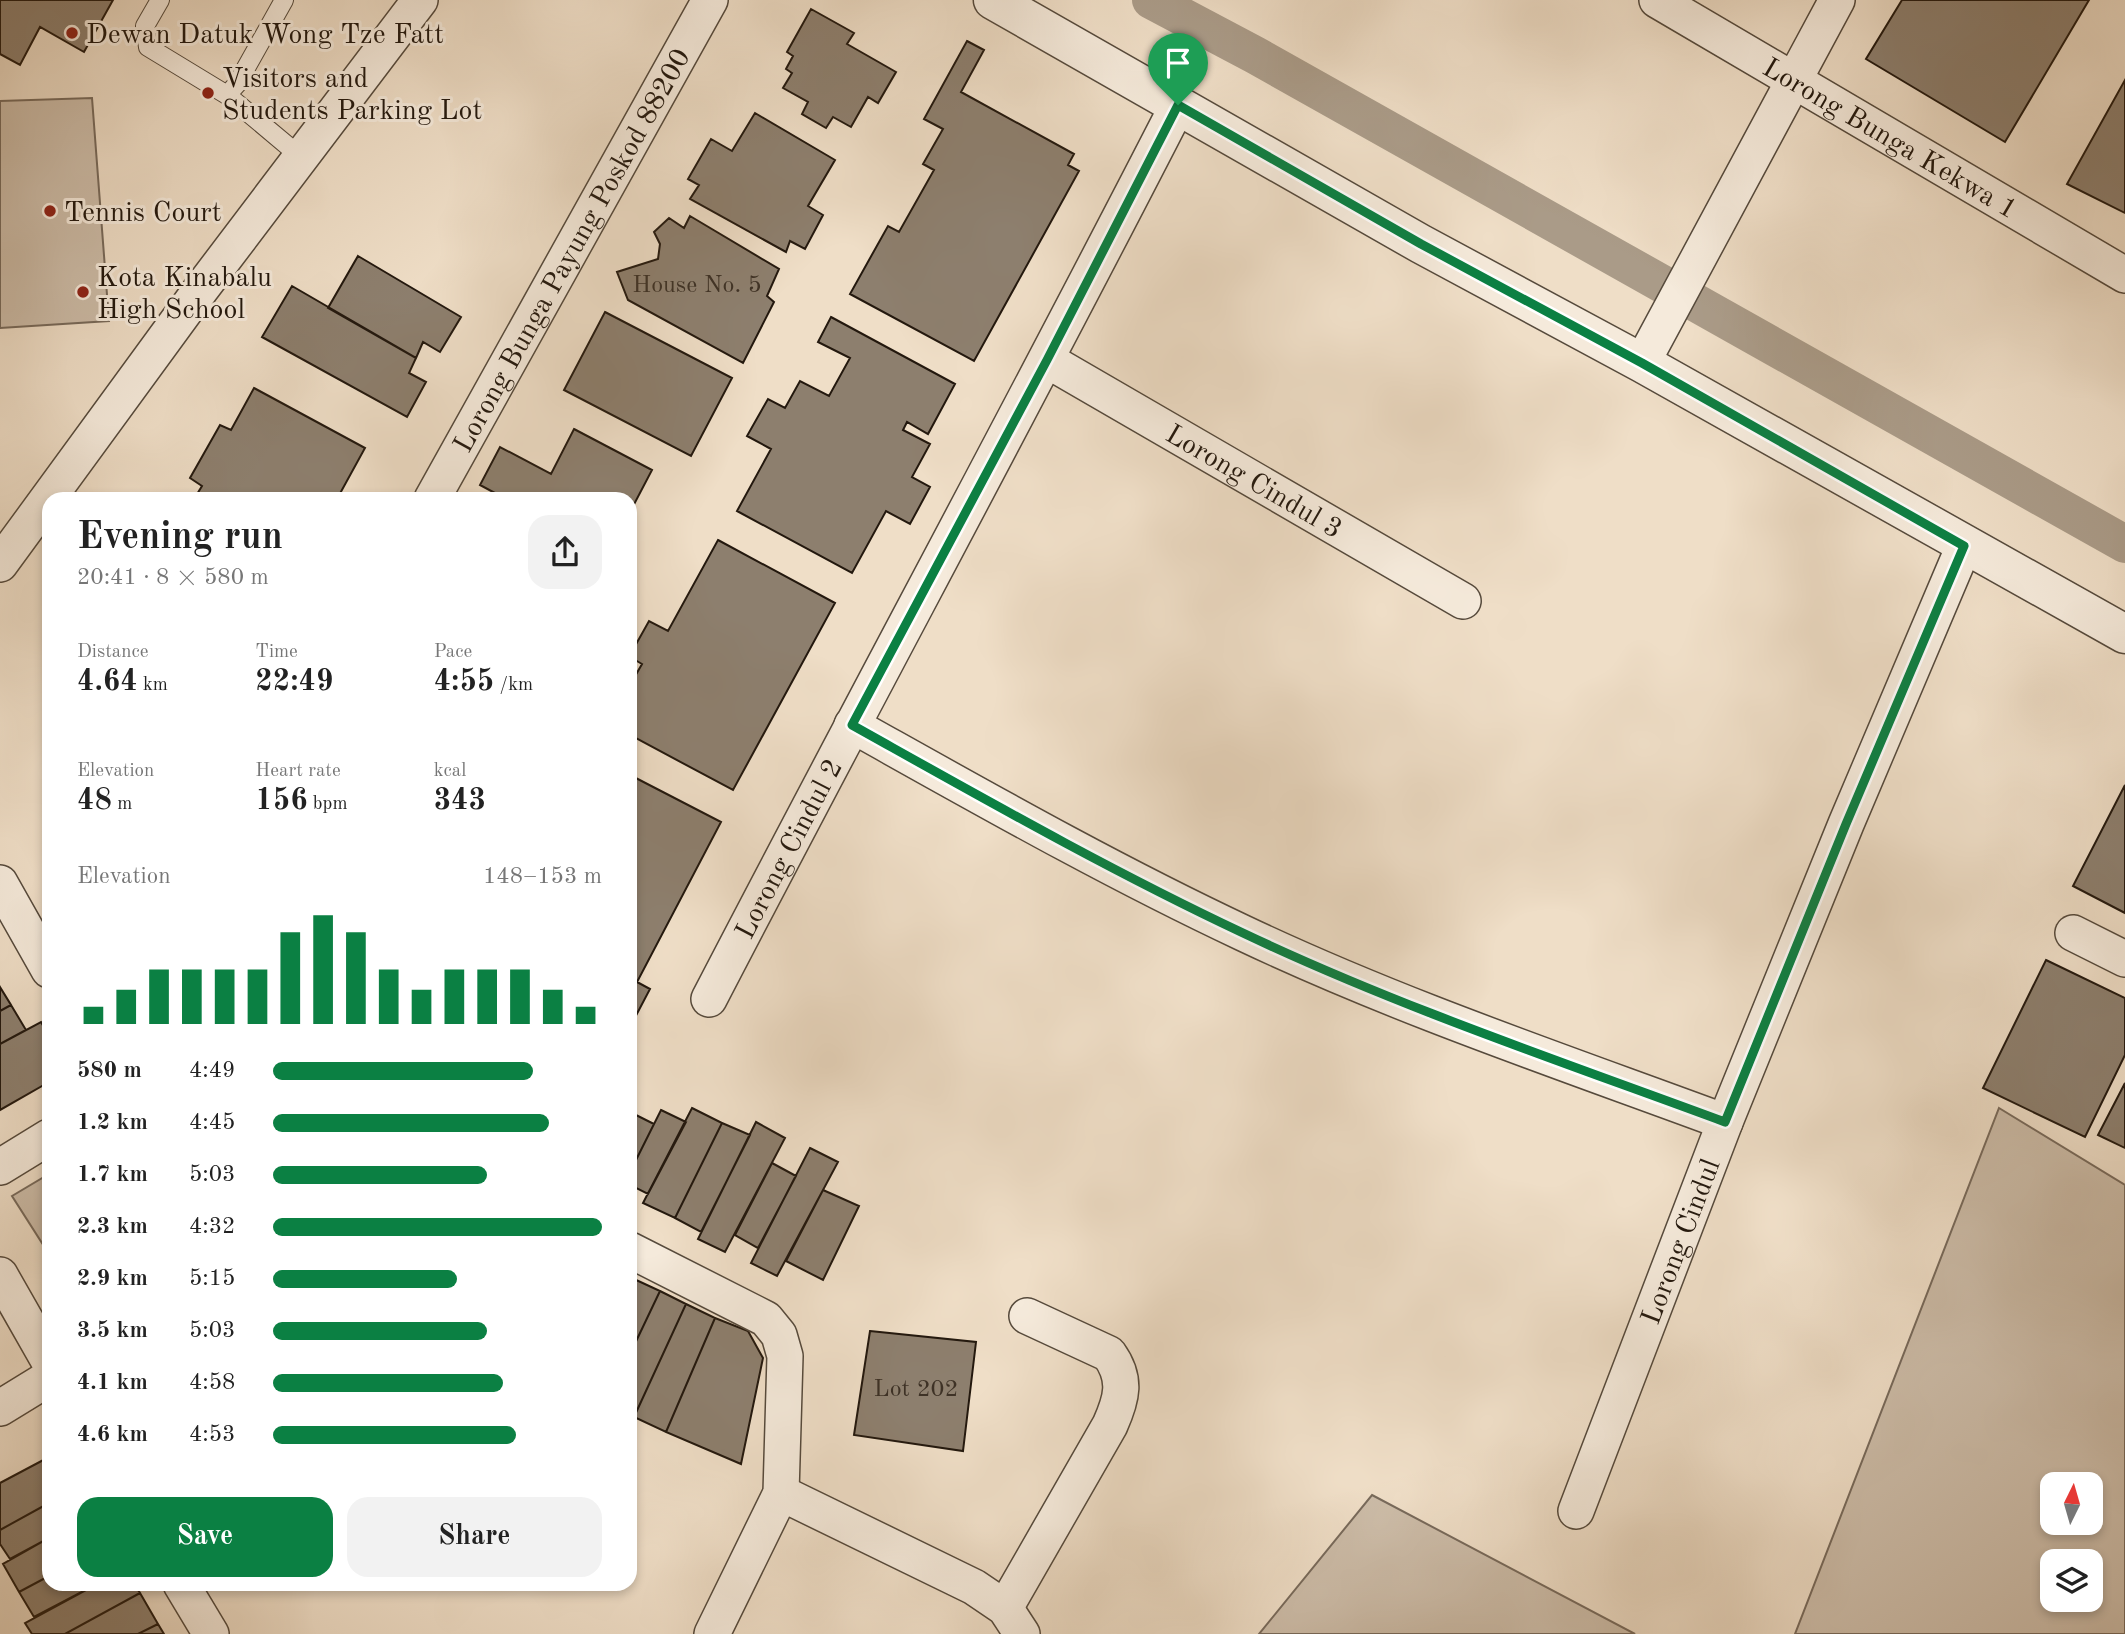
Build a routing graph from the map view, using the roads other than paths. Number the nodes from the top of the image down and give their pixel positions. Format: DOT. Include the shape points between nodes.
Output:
graph roads {
  1 [pos="160,0"];
  2 [pos="284,0"];
  3 [pos="419,0"];
  4 [pos="710,0"];
  5 [pos="993,0"];
  6 [pos="1657,0"];
  7 [pos="1837,0"];
  8 [pos="1795,81"];
  9 [pos="227,95"];
  10 [pos="1178,105"];
  11 [pos="301,157"];
  12 [pos="2125,275"];
  13 [pos="1047,360"];
  14 [pos="1642,363"];
  15 [pos="53,492"];
  16 [pos="436,492"];
  17 [pos="42,507"];
  18 [pos="1964,546"];
  19 [pos="0,564"];
  20 [pos="1463,601"];
  21 [pos="2125,634"];
  22 [pos="852,725"];
  23 [pos="0,883"];
  24 [pos="2073,933"];
  25 [pos="42,958"];
  26 [pos="2125,959"];
  27 [pos="709,999"];
  28 [pos="1725,1122"];
  29 [pos="42,1141"];
  30 [pos="0,1167"];
  31 [pos="637,1254"];
  32 [pos="0,1275"];
  33 [pos="1027,1316"];
  34 [pos="42,1350"];
  35 [pos="42,1382"];
  36 [pos="0,1408"];
  37 [pos="781,1493"];
  38 [pos="1576,1511"];
  39 [pos="185,1591"];
  40 [pos="1013,1621"];
  41 [pos="211,1634"];
  42 [pos="712,1634"];
  1 -- 9 [label="lane" via="145,26 149,47"];
  2 -- 9 [label="lane"];
  3 -- 11 [label="street"];
  4 -- 16 [label="street, Lorong Bunga Payung Poskod 88200"];
  5 -- 10 [label="street"];
  6 -- 8 [label="street, Lorong Bunga Kekwa 1"];
  7 -- 8 [label="street"];
  8 -- 12 [label="street, Lorong Bunga Kekwa 1"];
  8 -- 14 [label="street"];
  9 -- 11 [label="lane"];
  10 -- 13 [label="street, Lorong Cindul 2"];
  10 -- 14 [label="street"];
  11 -- 15 [label="street"];
  13 -- 20 [label="street, Lorong Cindul 3"];
  13 -- 22 [label="street, Lorong Cindul 2"];
  14 -- 18 [label="street"];
  17 -- 19 [label="street"];
  18 -- 21 [label="street"];
  18 -- 28 [label="street, Lorong Cindul"];
  22 -- 27 [label="street, Lorong Cindul 2"];
  22 -- 28 [label="street" via="1097,862 1245,934 1404,1003"];
  23 -- 25 [label="street"];
  24 -- 26 [label="street"];
  28 -- 38 [label="street, Lorong Cindul"];
  29 -- 30 [label="street"];
  31 -- 37 [label="street" via="766,1320 779,1335 785,1356"];
  32 -- 34 [label="street"];
  33 -- 40 [label="street" via="1109,1354 1121,1383 1110,1425"];
  35 -- 36 [label="street"];
  37 -- 40 [label="street" via="974,1587"];
  37 -- 42 [label="street"];
  39 -- 41 [label="street"];
}
